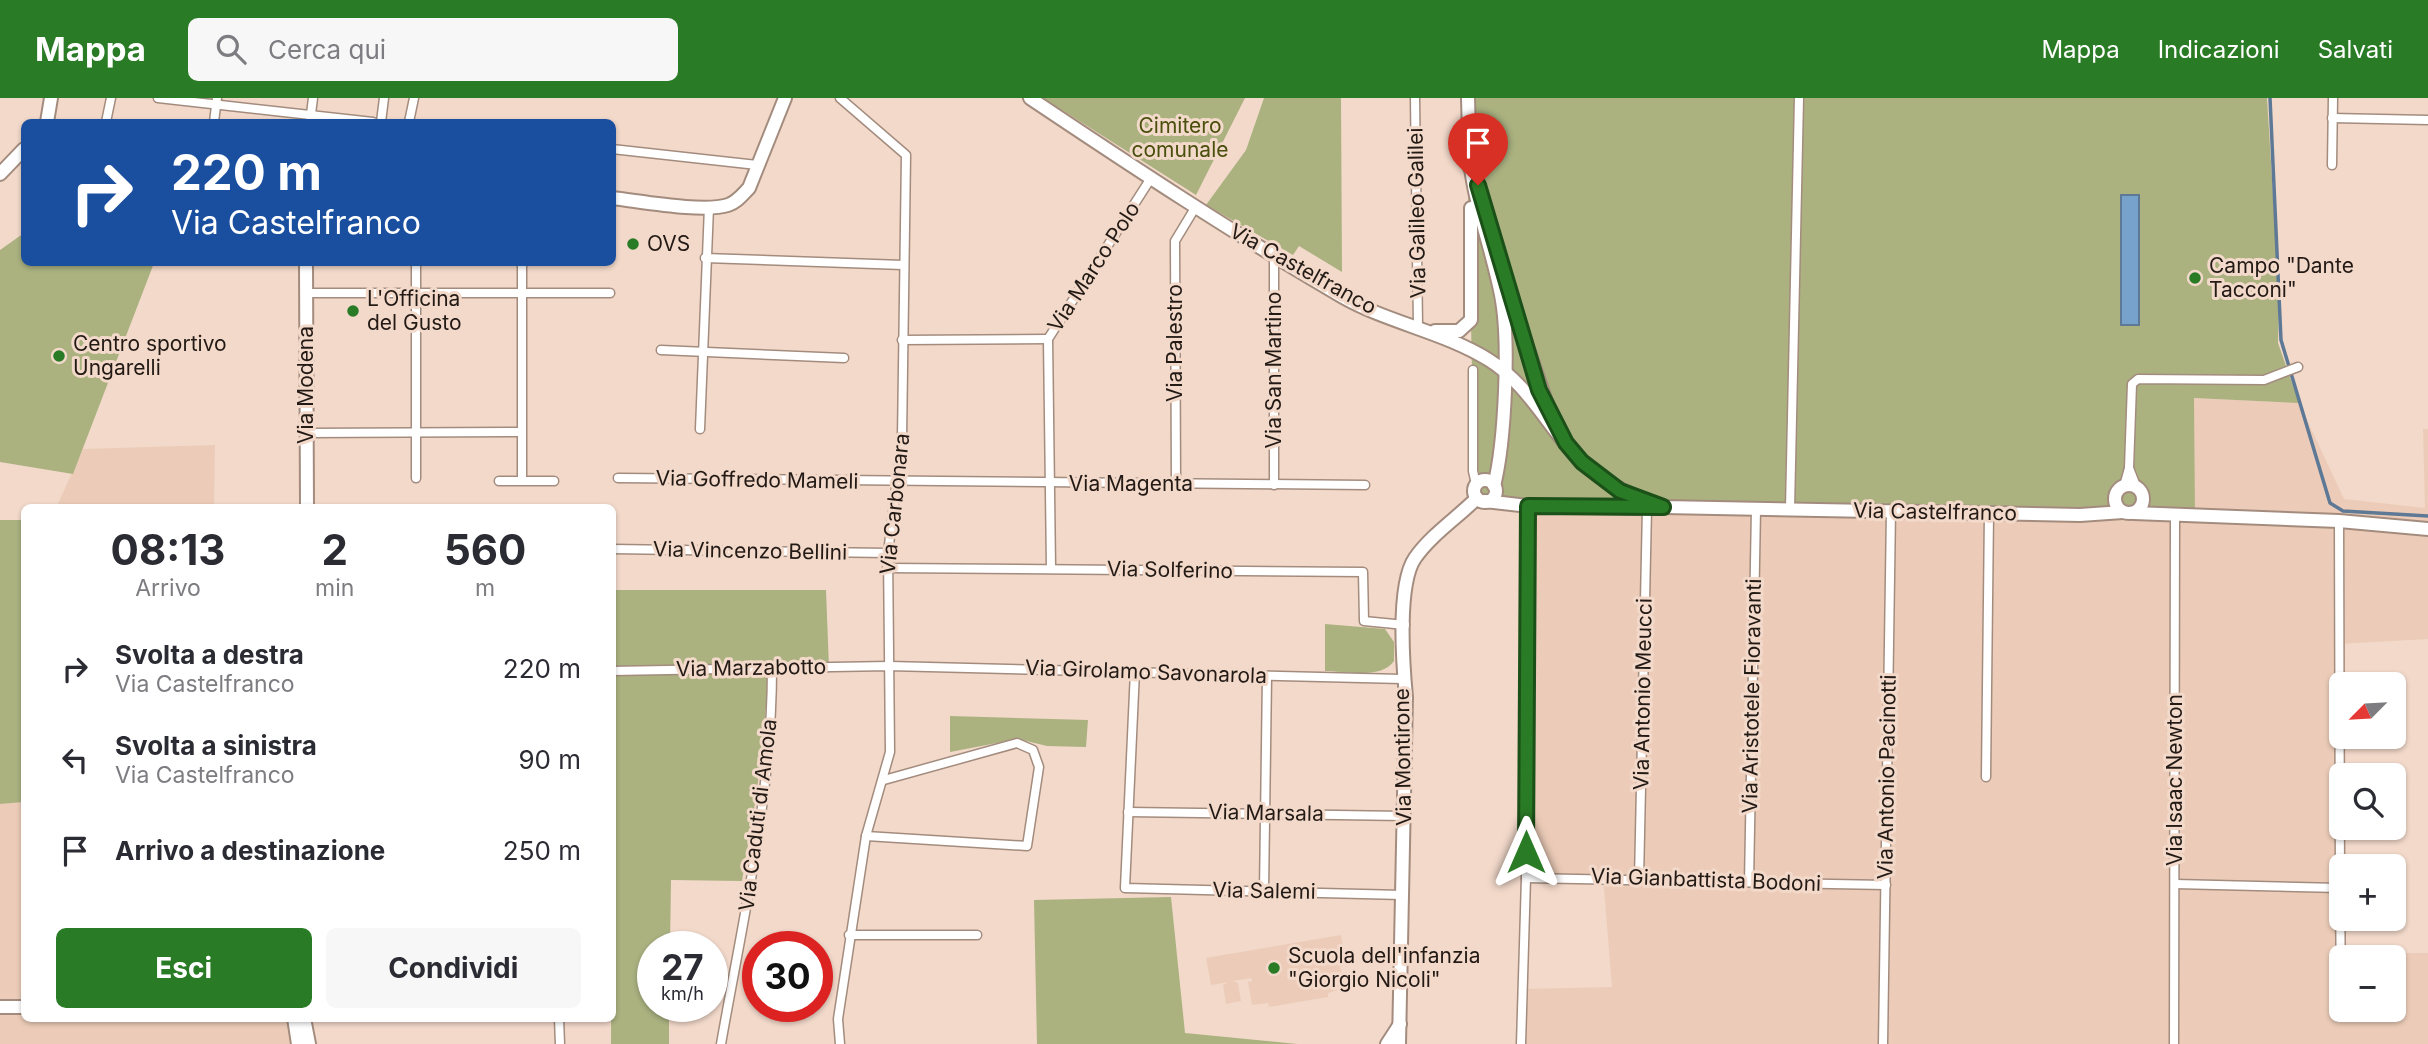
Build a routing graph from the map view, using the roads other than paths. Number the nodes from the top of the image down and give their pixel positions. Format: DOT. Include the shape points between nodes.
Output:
graph roads {
  1 [pos="51,98"];
  2 [pos="111,98"];
  3 [pos="159,98"];
  4 [pos="313,98"];
  5 [pos="384,98"];
  6 [pos="414,98"];
  7 [pos="785,98"];
  8 [pos="840,98"];
  9 [pos="1030,98"];
  10 [pos="1415,98"];
  11 [pos="1468,98"];
  12 [pos="1798,98"];
  13 [pos="2333,98"];
  14 [pos="216,102"];
  15 [pos="2332,118"];
  16 [pos="48,119"];
  17 [pos="107,119"];
  18 [pos="311,119"];
  19 [pos="381,119"];
  20 [pos="410,119"];
  21 [pos="2428,120"];
  22 [pos="616,149"];
  23 [pos="21,152"];
  24 [pos="1470,160"];
  25 [pos="757,165"];
  26 [pos="2333,165"];
  27 [pos="0,174"];
  28 [pos="1151,178"];
  29 [pos="616,198"];
  30 [pos="709,207"];
  31 [pos="1195,208"];
  32 [pos="1274,255"];
  33 [pos="705,258"];
  34 [pos="903,265"];
  35 [pos="306,266"];
  36 [pos="416,266"];
  37 [pos="522,266"];
  38 [pos="416,292"];
  39 [pos="306,293"];
  40 [pos="610,293"];
  41 [pos="522,294"];
  42 [pos="1421,329"];
  43 [pos="1048,339"];
  44 [pos="902,340"];
  45 [pos="661,350"];
  46 [pos="702,352"];
  47 [pos="844,358"];
  48 [pos="2298,368"];
  49 [pos="1473,370"];
  50 [pos="1504,370"];
  51 [pos="700,429"];
  52 [pos="415,432"];
  53 [pos="520,432"];
  54 [pos="306,433"];
  55 [pos="1566,443"];
  56 [pos="416,478"];
  57 [pos="618,478"];
  58 [pos="522,480"];
  59 [pos="499,481"];
  60 [pos="554,481"];
  61 [pos="896,482"];
  62 [pos="1049,484"];
  63 [pos="1176,484"];
  64 [pos="1484,484"];
  65 [pos="1273,485"];
  66 [pos="1365,485"];
  67 [pos="2130,486"];
  68 [pos="2115,499"];
  69 [pos="1481,500"];
  70 [pos="2143,502"];
  71 [pos="307,504"];
  72 [pos="1528,506"];
  73 [pos="1663,507"];
  74 [pos="1647,508"];
  75 [pos="1756,509"];
  76 [pos="1790,509"];
  77 [pos="1891,510"];
  78 [pos="1989,512"];
  79 [pos="2129,512"];
  80 [pos="2080,515"];
  81 [pos="2175,516"];
  82 [pos="2339,521"];
  83 [pos="2428,529"];
  84 [pos="616,549"];
  85 [pos="888,553"];
  86 [pos="887,568"];
  87 [pos="1051,568"];
  88 [pos="1405,625"];
  89 [pos="889,666"];
  90 [pos="772,668"];
  91 [pos="616,671"];
  92 [pos="1135,671"];
  93 [pos="1267,676"];
  94 [pos="1402,679"];
  95 [pos="1986,777"];
  96 [pos="884,780"];
  97 [pos="1128,812"];
  98 [pos="1266,813"];
  99 [pos="1404,816"];
  100 [pos="866,836"];
  101 [pos="2340,854"];
  102 [pos="1526,878"];
  103 [pos="1639,880"];
  104 [pos="1749,882"];
  105 [pos="2175,884"];
  106 [pos="1886,885"];
  107 [pos="2329,888"];
  108 [pos="1264,891"];
  109 [pos="1403,895"];
  110 [pos="849,935"];
  111 [pos="977,935"];
  112 [pos="0,1007"];
  113 [pos="21,1007"];
  114 [pos="295,1022"];
  115 [pos="304,1022"];
  116 [pos="559,1022"];
  117 [pos="1400,1024"];
  118 [pos="302,1043"];
  119 [pos="560,1044"];
  120 [pos="721,1044"];
  121 [pos="840,1044"];
  122 [pos="1387,1044"];
  123 [pos="1399,1044"];
  124 [pos="1521,1044"];
  125 [pos="1883,1044"];
  126 [pos="2174,1044"];
  1 -- 16 [label="street"];
  2 -- 17 [label="street"];
  3 -- 14 [label="street"];
  4 -- 18 [label="street"];
  5 -- 19 [label="street"];
  6 -- 20 [label="street"];
  7 -- 25 [label="street"];
  8 -- 34 [label="street, Via Carbonara" via="906,155"];
  9 -- 28 [label="street, Via Castelfranco"];
  10 -- 42 [label="street, Via Galileo Galilei"];
  11 -- 24 [label="street"];
  12 -- 76 [label="street"];
  13 -- 15 [label="street"];
  14 -- 18 [label="street"];
  15 -- 21 [label="street"];
  15 -- 26 [label="street"];
  22 -- 25 [label="street"];
  23 -- 27 [label="street"];
  24 -- 42 [label="street" via="1471,320 1459,331 1448,333"];
  24 -- 50 [label="street" via="1476,206 1501,296"];
  24 -- 55 [label="street, Via Castelfranco" via="1530,363"];
  25 -- 30 [label="street" via="740,199"];
  28 -- 31 [label="street, Via Castelfranco"];
  28 -- 43 [label="street, Via Marco Polo"];
  29 -- 30 [label="street"];
  30 -- 33 [label="street"];
  31 -- 32 [label="street, Via Castelfranco"];
  31 -- 63 [label="street, Via Palestro" via="1175,241"];
  32 -- 42 [label="street, Via Castelfranco" via="1345,298"];
  32 -- 65 [label="street, Via San Martino"];
  33 -- 34 [label="street"];
  33 -- 46 [label="street"];
  34 -- 44 [label="street, Via Carbonara"];
  35 -- 39 [label="street, Via Modena"];
  36 -- 38 [label="street"];
  37 -- 41 [label="street"];
  38 -- 39 [label="street"];
  38 -- 41 [label="street"];
  38 -- 52 [label="street"];
  39 -- 54 [label="street, Via Modena"];
  40 -- 41 [label="street"];
  41 -- 53 [label="street"];
  42 -- 50 [label="street, Via Castelfranco"];
  43 -- 44 [label="street"];
  43 -- 62 [label="street, Via Marco Polo"];
  44 -- 61 [label="street, Via Carbonara" via="902,439"];
  45 -- 46 [label="street"];
  46 -- 47 [label="street"];
  46 -- 51 [label="street"];
  48 -- 67 [label="street" via="2264,380 2138,379 2132,384"];
  49 -- 64 [label="street" via="1473,471"];
  50 -- 55 [label="street, Via Castelfranco"];
  50 -- 64 [label="street" via="1501,426"];
  52 -- 53 [label="street"];
  52 -- 54 [label="street"];
  52 -- 56 [label="street"];
  53 -- 58 [label="street"];
  54 -- 71 [label="street, Via Modena"];
  55 -- 73 [label="street, Via Castelfranco" via="1582,462 1620,491"];
  57 -- 61 [label="street, Via Goffredo Mameli"];
  58 -- 59 [label="street"];
  58 -- 60 [label="street"];
  61 -- 62 [label="street, Via Magenta"];
  61 -- 85 [label="street, Via Carbonara"];
  62 -- 63 [label="street, Via Magenta"];
  62 -- 87 [label="street, Via Marco Polo"];
  63 -- 65 [label="street, Via Magenta"];
  64 -- 69 [label="street" via="1474,490"];
  64 -- 69 [label="street, Via Montirone" via="1492,498"];
  65 -- 66 [label="street, Via Magenta"];
  67 -- 68 [label="street" via="2118,490"];
  67 -- 70 [label="street" via="2143,494"];
  68 -- 79 [label="street"];
  68 -- 80 [label="street, Via Castelfranco"];
  69 -- 72 [label="street, Via Castelfranco"];
  69 -- 88 [label="street, Via Montirone" via="1414,559 1406,573"];
  70 -- 79 [label="street"];
  70 -- 81 [label="street, Via Castelfranco"];
  72 -- 74 [label="street, Via Castelfranco"];
  72 -- 102 [label="street"];
  73 -- 74 [label="street, Via Castelfranco"];
  73 -- 75 [label="street, Via Castelfranco"];
  74 -- 103 [label="street, Via Antonio Meucci"];
  75 -- 76 [label="street, Via Castelfranco"];
  75 -- 104 [label="street, Via Aristotele Fioravanti"];
  76 -- 77 [label="street, Via Castelfranco"];
  77 -- 78 [label="street, Via Castelfranco"];
  77 -- 106 [label="street, Via Antonio Pacinotti"];
  78 -- 80 [label="street, Via Castelfranco"];
  78 -- 95 [label="street"];
  79 -- 80 [label="street, Via Castelfranco"];
  79 -- 81 [label="street, Via Castelfranco"];
  81 -- 82 [label="street, Via Castelfranco"];
  81 -- 105 [label="street, Via Isaac Newton"];
  82 -- 83 [label="street, Via Castelfranco"];
  82 -- 101 [label="street"];
  84 -- 85 [label="street, Via Vincenzo Bellini"];
  85 -- 86 [label="street, Via Carbonara"];
  86 -- 87 [label="street, Via Solferino"];
  86 -- 89 [label="street, Via Carbonara"];
  87 -- 88 [label="street, Via Solferino" via="1363,572 1364,621"];
  88 -- 94 [label="street, Via Montirone"];
  89 -- 90 [label="street, Via Marzabotto"];
  89 -- 92 [label="street, Via Girolamo Savonarola"];
  89 -- 96 [label="street, Via Carbonara" via="892,723"];
  90 -- 91 [label="street, Via Marzabotto"];
  90 -- 120 [label="street, Via Caduti di Amola" via="771,726 755,873"];
  92 -- 93 [label="street, Via Girolamo Savonarola"];
  92 -- 97 [label="street"];
  93 -- 94 [label="street, Via Girolamo Savonarola"];
  93 -- 98 [label="street"];
  94 -- 99 [label="street, Via Montirone" via="1406,696"];
  96 -- 100 [label="street, Via Carbonara"];
  96 -- 100 [label="street" via="1017,743 1033,750 1039,767 1027,846"];
  97 -- 98 [label="street, Via Marsala"];
  97 -- 108 [label="street, Via Salemi" via="1125,888"];
  98 -- 99 [label="street, Via Marsala"];
  98 -- 108 [label="street"];
  99 -- 109 [label="street, Via Montirone"];
  100 -- 110 [label="street, Via Carbonara"];
  102 -- 103 [label="street, Via Gianbattista Bodoni"];
  102 -- 124 [label="street"];
  103 -- 104 [label="street, Via Gianbattista Bodoni"];
  104 -- 106 [label="street, Via Gianbattista Bodoni"];
  105 -- 107 [label="street"];
  105 -- 126 [label="street, Via Isaac Newton"];
  106 -- 125 [label="street, Via Antonio Pacinotti"];
  108 -- 109 [label="street, Via Salemi"];
  109 -- 117 [label="street, Via Montirone"];
  110 -- 111 [label="street"];
  110 -- 121 [label="street, Via Carbonara" via="838,1019"];
  112 -- 113 [label="street"];
  114 -- 118 [label="street"];
  115 -- 118 [label="street"];
  116 -- 119 [label="street"];
  117 -- 122 [label="street"];
  117 -- 123 [label="street, Via Montirone"];
}
